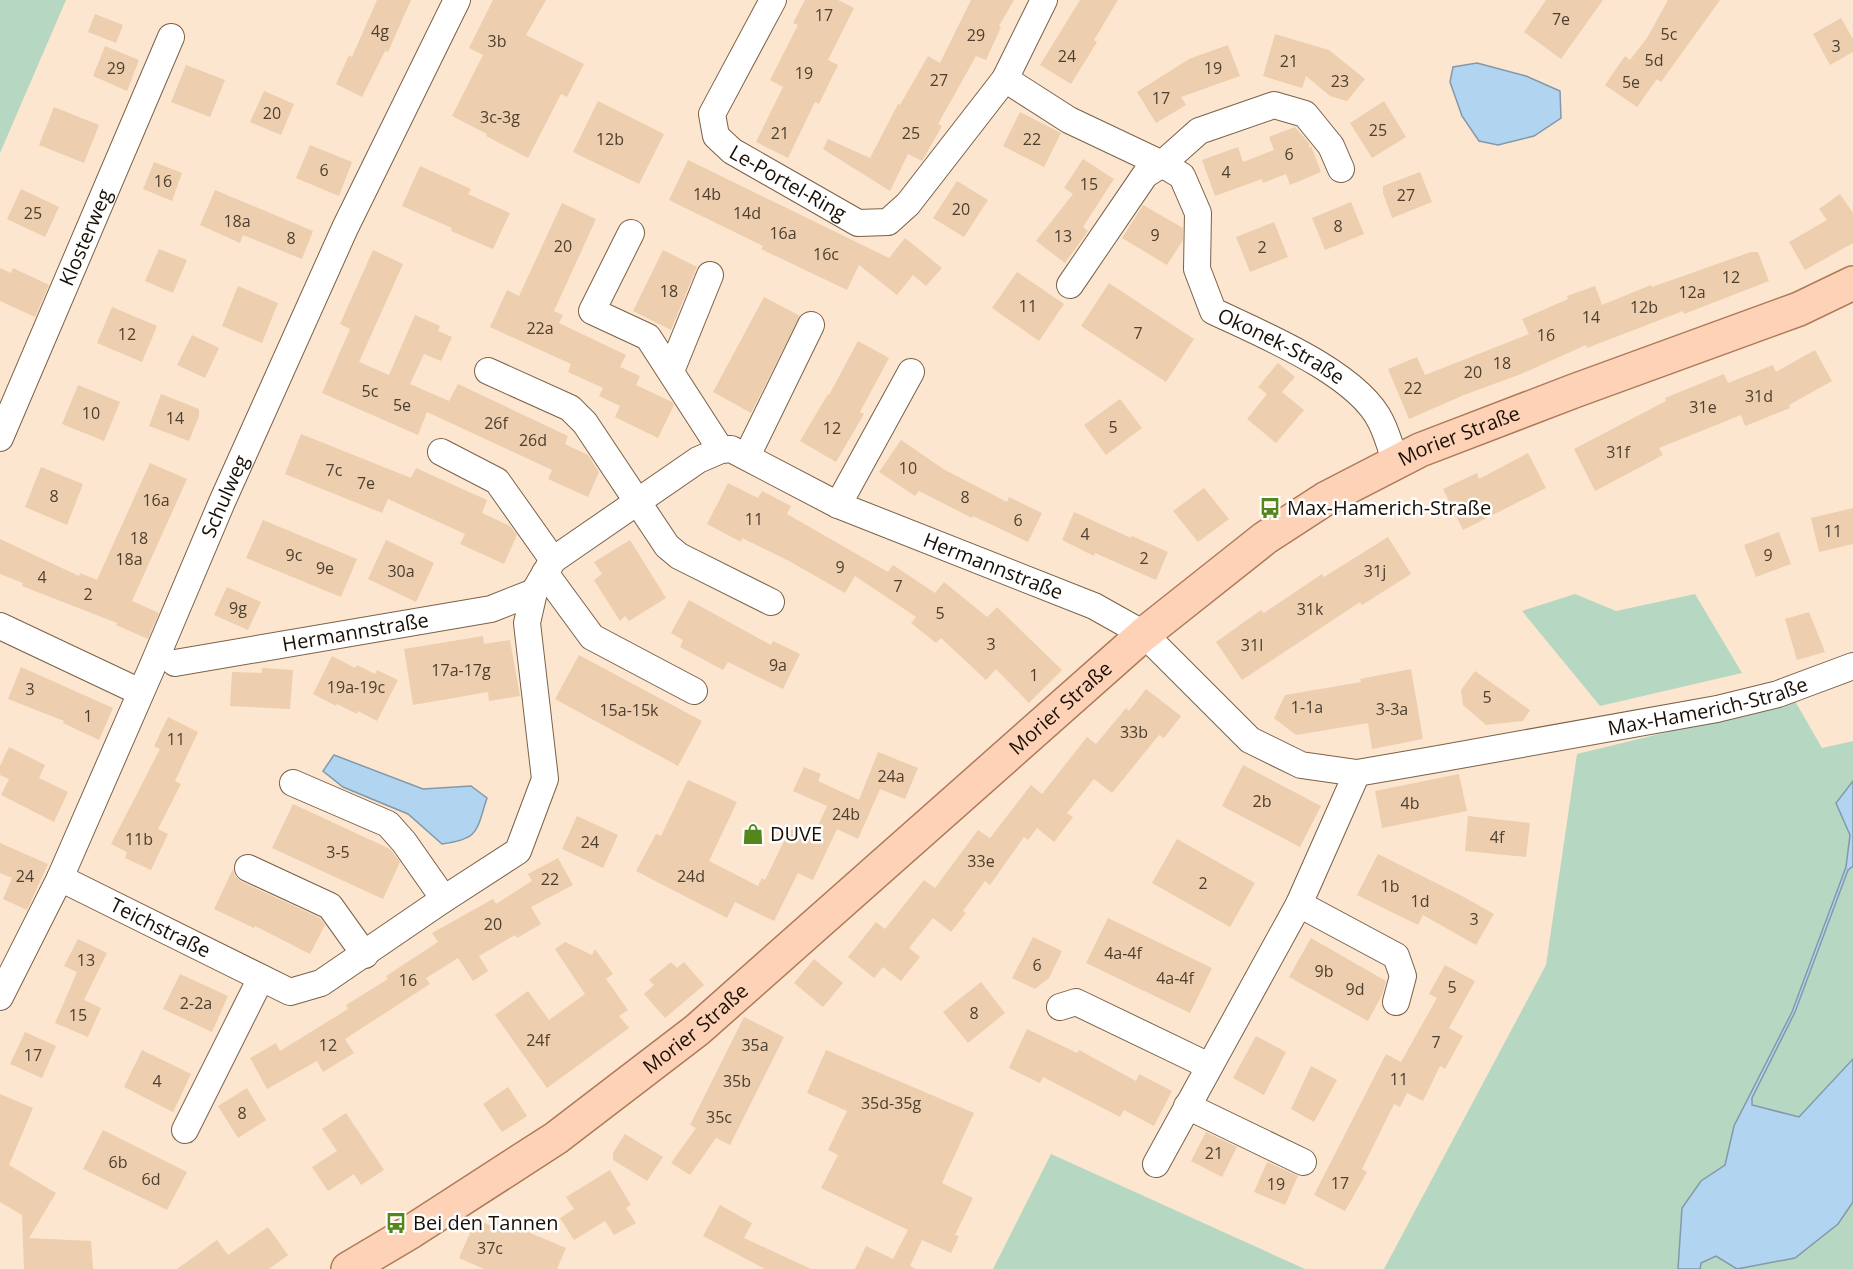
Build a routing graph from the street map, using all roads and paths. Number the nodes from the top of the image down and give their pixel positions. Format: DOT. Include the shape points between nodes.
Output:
graph roads {
  1 [pos="456,0"];
  2 [pos="773,0"];
  3 [pos="1044,0"];
  4 [pos="171,37"];
  5 [pos="1005,79"];
  6 [pos="1161,164"];
  7 [pos="1341,169"];
  8 [pos="631,233"];
  9 [pos="710,274"];
  10 [pos="1853,283"];
  11 [pos="1070,285"];
  12 [pos="811,325"];
  13 [pos="488,371"];
  14 [pos="671,371"];
  15 [pos="911,372"];
  16 [pos="0,438"];
  17 [pos="721,450"];
  18 [pos="441,452"];
  19 [pos="747,456"];
  20 [pos="1395,461"];
  21 [pos="637,501"];
  22 [pos="838,505"];
  23 [pos="544,575"];
  24 [pos="771,602"];
  25 [pos="0,626"];
  26 [pos="1144,634"];
  27 [pos="175,663"];
  28 [pos="1853,666"];
  29 [pos="693,691"];
  30 [pos="140,692"];
  31 [pos="1357,773"];
  32 [pos="293,783"];
  33 [pos="248,868"];
  34 [pos="60,878"];
  35 [pos="444,899"];
  36 [pos="1299,904"];
  37 [pos="365,955"];
  38 [pos="261,978"];
  39 [pos="0,997"];
  40 [pos="1396,1002"];
  41 [pos="1060,1007"];
  42 [pos="1209,1066"];
  43 [pos="1187,1106"];
  44 [pos="185,1130"];
  45 [pos="1303,1162"];
  46 [pos="1156,1164"];
  47 [pos="348,1269"];
  1 -- 30 [label="street, Schulweg" via="336,249"];
  2 -- 5 [label="street, Le-Portel-Ring" via="712,114 716,136 732,151 858,223 888,222 908,204"];
  3 -- 5 [label="street, Le-Portel-Ring"];
  4 -- 16 [label="street, Klosterweg"];
  5 -- 6 [label="street, Okonek-Straße" via="1070,120"];
  6 -- 7 [label="street" via="1199,131 1274,105 1305,114 1331,146"];
  6 -- 11 [label="street" via="1145,175"];
  6 -- 20 [label="street, Okonek-Straße" via="1182,176 1198,213 1197,269 1214,311 1336,373 1358,391 1381,420"];
  8 -- 14 [label="street" via="592,310 648,337"];
  9 -- 14 [label="street"];
  10 -- 20 [label="main road, Morier Straße" via="1799,309 1542,402"];
  12 -- 19 [label="street"];
  13 -- 21 [label="street" via="570,408 585,423"];
  14 -- 17 [label="street"];
  15 -- 22 [label="street"];
  17 -- 19 [label="street, Hermannstraße" via="731,449"];
  17 -- 21 [label="street, Hermannstraße" via="698,460"];
  18 -- 23 [label="street" via="497,481"];
  19 -- 22 [label="street, Hermannstraße"];
  20 -- 26 [label="main road, Morier Straße" via="1265,538"];
  21 -- 23 [label="street, Hermannstraße"];
  21 -- 24 [label="street" via="667,546 679,556"];
  22 -- 26 [label="street, Hermannstraße" via="1094,606"];
  23 -- 27 [label="street, Hermannstraße" via="491,609"];
  23 -- 29 [label="street" via="592,637"];
  23 -- 35 [label="street, Teichstraße" via="527,623 545,779 518,851"];
  25 -- 30 [label="street"];
  26 -- 31 [label="street, Max-Hamerich-Straße" via="1250,740 1301,765"];
  26 -- 47 [label="main road, Morier Straße" via="697,1030 556,1138"];
  28 -- 31 [label="street, Max-Hamerich-Straße" via="1778,694 1717,709"];
  30 -- 34 [label="street, Schulweg"];
  31 -- 36 [label="street"];
  32 -- 35 [label="street" via="388,824"];
  33 -- 37 [label="street" via="330,906"];
  34 -- 38 [label="street, Teichstraße"];
  34 -- 39 [label="street, Schulweg"];
  35 -- 37 [label="street, Teichstraße"];
  36 -- 40 [label="street" via="1396,956 1403,976"];
  36 -- 42 [label="street"];
  37 -- 38 [label="street, Teichstraße" via="321,983 290,992"];
  38 -- 44 [label="street"];
  41 -- 42 [label="street" via="1076,1002"];
  42 -- 43 [label="street"];
  43 -- 45 [label="street"];
  43 -- 46 [label="street"];
}
